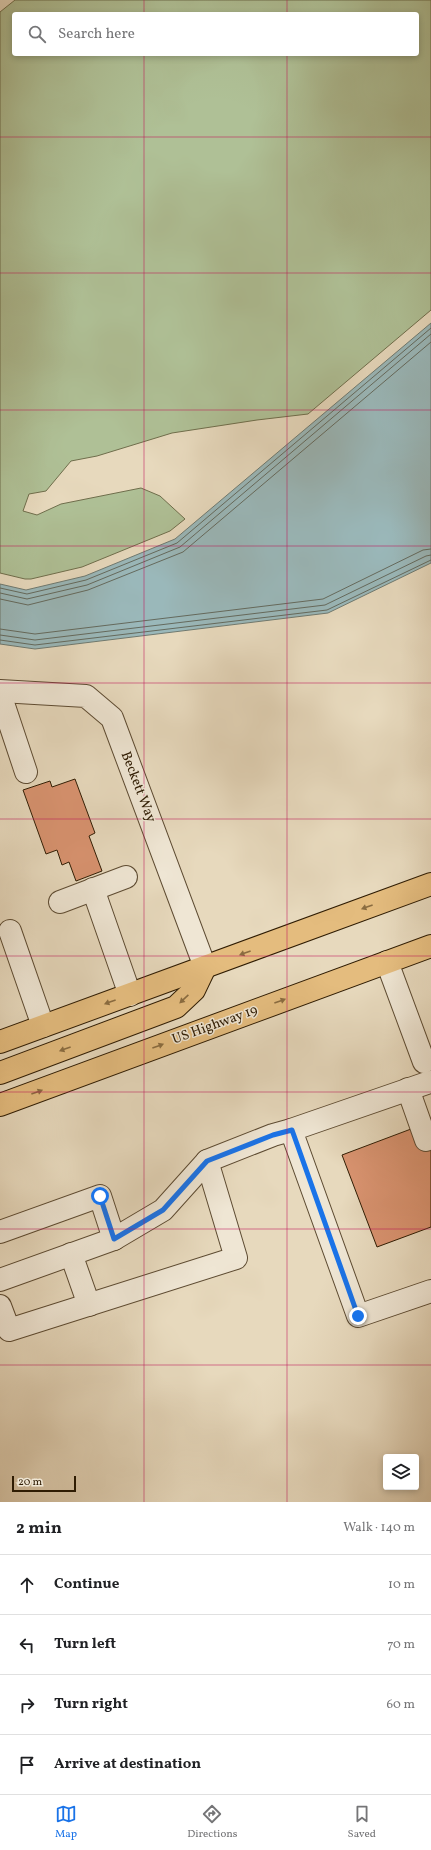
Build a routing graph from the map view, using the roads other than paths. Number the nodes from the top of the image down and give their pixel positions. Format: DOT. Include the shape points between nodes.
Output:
graph roads {
  1 [pos="0,693"];
  2 [pos="26,772"];
  3 [pos="126,877"];
  4 [pos="431,884"];
  5 [pos="93,889"];
  6 [pos="60,902"];
  7 [pos="10,931"];
  8 [pos="431,946"];
  9 [pos="387,962"];
  10 [pos="205,967"];
  11 [pos="130,995"];
  12 [pos="43,1026"];
  13 [pos="0,1042"];
  14 [pos="427,1072"];
  15 [pos="0,1073"];
  16 [pos="408,1089"];
  17 [pos="0,1105"];
  18 [pos="292,1130"];
  19 [pos="426,1140"];
  20 [pos="207,1161"];
  21 [pos="0,1232"];
  22 [pos="114,1239"];
  23 [pos="71,1254"];
  24 [pos="0,1280"];
  25 [pos="431,1291"];
  26 [pos="89,1305"];
  27 [pos="0,1306"];
  1 -- 2 [label="street"];
  1 -- 10 [label="street, Beckett Way" via="86,696 112,718"];
  3 -- 5 [label="street"];
  4 -- 10 [label="highway, one-way"];
  5 -- 6 [label="street"];
  5 -- 11 [label="street"];
  7 -- 12 [label="street"];
  8 -- 9 [label="highway, US Highway 19"];
  9 -- 14 [label="street"];
  17 -- 9 [label="highway, US Highway 19, one-way"];
  10 -- 11 [label="highway"];
  10 -- 15 [label="highway, one-way" via="194,990 176,1007"];
  11 -- 12 [label="highway, one-way"];
  12 -- 13 [label="highway"];
  14 -- 16 [label="street"];
  16 -- 18 [label="street"];
  16 -- 19 [label="street"];
  18 -- 20 [label="street"];
  18 -- 25 [label="street" via="358,1316"];
  20 -- 22 [label="street" via="163,1210"];
  20 -- 26 [label="street" via="236,1258"];
  21 -- 22 [label="street" via="100,1196"];
  22 -- 23 [label="street"];
  23 -- 24 [label="street"];
  23 -- 26 [label="street"];
  26 -- 27 [label="street" via="9,1330"];
}
